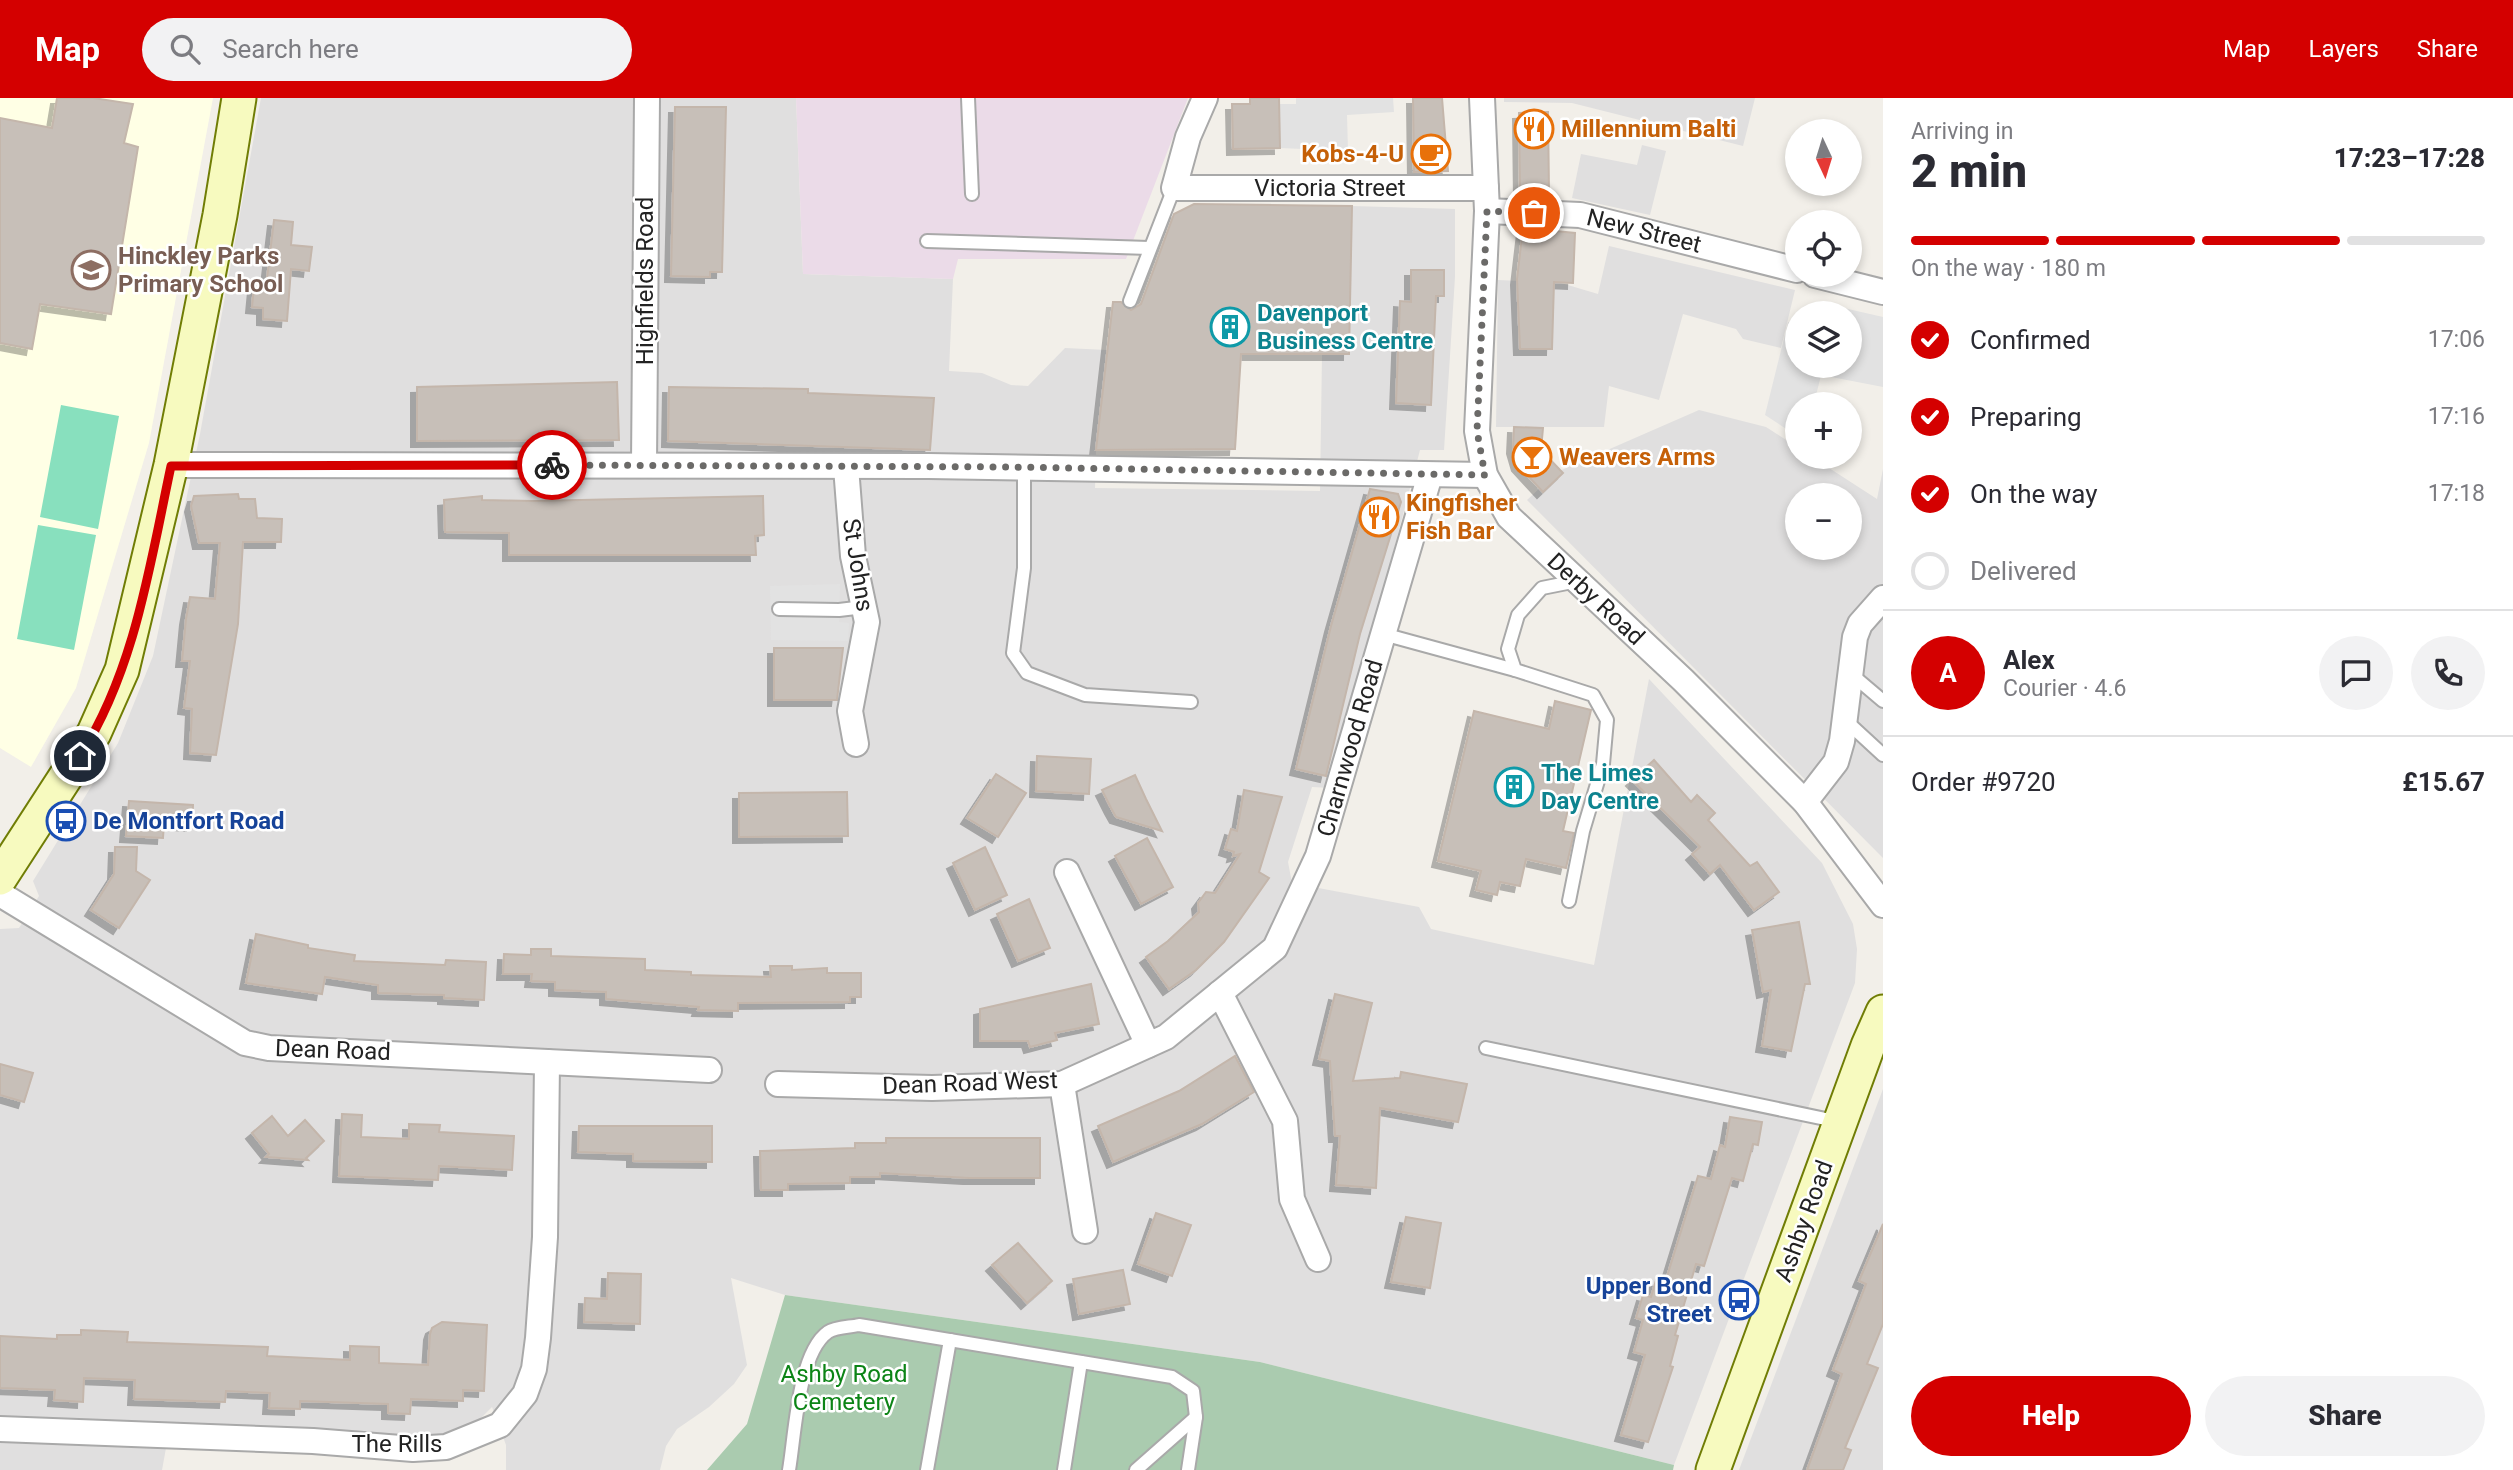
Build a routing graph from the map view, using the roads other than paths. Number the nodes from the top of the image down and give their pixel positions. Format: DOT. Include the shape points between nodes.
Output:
graph roads {
  1 [pos="239,98"];
  2 [pos="647,98"];
  3 [pos="968,98"];
  4 [pos="1205,98"];
  5 [pos="1482,98"];
  6 [pos="1174,188"];
  7 [pos="972,194"];
  8 [pos="1487,200"];
  9 [pos="927,241"];
  10 [pos="1149,248"];
  11 [pos="1785,267"];
  12 [pos="1862,287"];
  13 [pos="1883,292"];
  14 [pos="1130,301"];
  15 [pos="644,465"];
  16 [pos="171,466"];
  17 [pos="846,467"];
  18 [pos="1024,468"];
  19 [pos="1430,475"];
  20 [pos="1485,475"];
  21 [pos="1577,581"];
  22 [pos="1883,598"];
  23 [pos="864,607"];
  24 [pos="779,609"];
  25 [pos="1383,634"];
  26 [pos="1515,670"];
  27 [pos="1849,672"];
  28 [pos="1883,701"];
  29 [pos="1191,702"];
  30 [pos="1844,719"];
  31 [pos="856,744"];
  32 [pos="1883,755"];
  33 [pos="1805,802"];
  34 [pos="1067,873"];
  35 [pos="0,878"];
  36 [pos="0,894"];
  37 [pos="1569,901"];
  38 [pos="1883,905"];
  39 [pos="1220,993"];
  40 [pos="1883,1012"];
  41 [pos="1147,1045"];
  42 [pos="1486,1048"];
  43 [pos="547,1062"];
  44 [pos="709,1070"];
  45 [pos="778,1084"];
  46 [pos="1062,1084"];
  47 [pos="1840,1122"];
  48 [pos="1085,1231"];
  49 [pos="1318,1259"];
  50 [pos="950,1340"];
  51 [pos="1081,1362"];
  52 [pos="1196,1417"];
  53 [pos="0,1429"];
  54 [pos="789,1470"];
  55 [pos="927,1470"];
  56 [pos="1064,1470"];
  57 [pos="1136,1470"];
  58 [pos="1188,1470"];
  59 [pos="1713,1470"];
  1 -- 16 [label="main road"];
  2 -- 15 [label="street, Highfields Road"];
  3 -- 7 [label="lane"];
  4 -- 6 [label="street"];
  5 -- 8 [label="street, Derby Road"];
  6 -- 8 [label="street, Victoria Street"];
  6 -- 10 [label="lane"];
  8 -- 11 [label="street, New Street" via="1580,215"];
  8 -- 20 [label="street, Derby Road" via="1477,431"];
  9 -- 10 [label="lane"];
  10 -- 14 [label="lane"];
  12 -- 13 [label="street"];
  15 -- 16 [label="street"];
  15 -- 17 [label="street"];
  16 -- 35 [label="main road" via="130,642 109,704"];
  17 -- 18 [label="street"];
  17 -- 23 [label="street, St Johns" via="853,556"];
  18 -- 19 [label="street"];
  18 -- 29 [label="lane" via="1024,568 1013,653 1027,673 1085,695"];
  19 -- 20 [label="street"];
  19 -- 25 [label="street, Charnwood Road"];
  20 -- 21 [label="street, Derby Road" via="1509,517"];
  21 -- 26 [label="lane" via="1542,588 1518,615 1508,649"];
  21 -- 33 [label="street, Derby Road"];
  22 -- 27 [label="street" via="1860,624"];
  23 -- 24 [label="lane"];
  23 -- 31 [label="street, St Johns" via="867,622 850,711"];
  25 -- 26 [label="lane"];
  25 -- 39 [label="street, Charnwood Road" via="1318,856 1275,948"];
  26 -- 37 [label="lane" via="1593,695 1607,720 1603,764"];
  27 -- 28 [label="lane"];
  27 -- 30 [label="street"];
  30 -- 32 [label="lane"];
  30 -- 33 [label="street" via="1836,762"];
  33 -- 38 [label="street, Derby Road"];
  34 -- 41 [label="street"];
  36 -- 43 [label="street, Dean Road" via="245,1043"];
  39 -- 41 [label="street, Dean Road West" via="1166,1037"];
  39 -- 49 [label="street" via="1284,1121 1292,1199"];
  40 -- 47 [label="main road, Ashby Road"];
  41 -- 46 [label="street, Dean Road West"];
  42 -- 47 [label="lane"];
  43 -- 44 [label="street, Dean Road"];
  43 -- 53 [label="street, The Rills" via="545,1237 534,1369 525,1394 500,1425 446,1447 413,1449"];
  45 -- 46 [label="street, Dean Road West" via="932,1088"];
  46 -- 48 [label="street"];
  47 -- 59 [label="main road, Ashby Road"];
  50 -- 51 [label="lane"];
  50 -- 54 [label="lane" via="859,1325 828,1331 811,1353 805,1373"];
  50 -- 55 [label="lane"];
  51 -- 52 [label="lane" via="1172,1377 1193,1391"];
  51 -- 56 [label="lane"];
  52 -- 57 [label="lane"];
  52 -- 58 [label="lane"];
}
